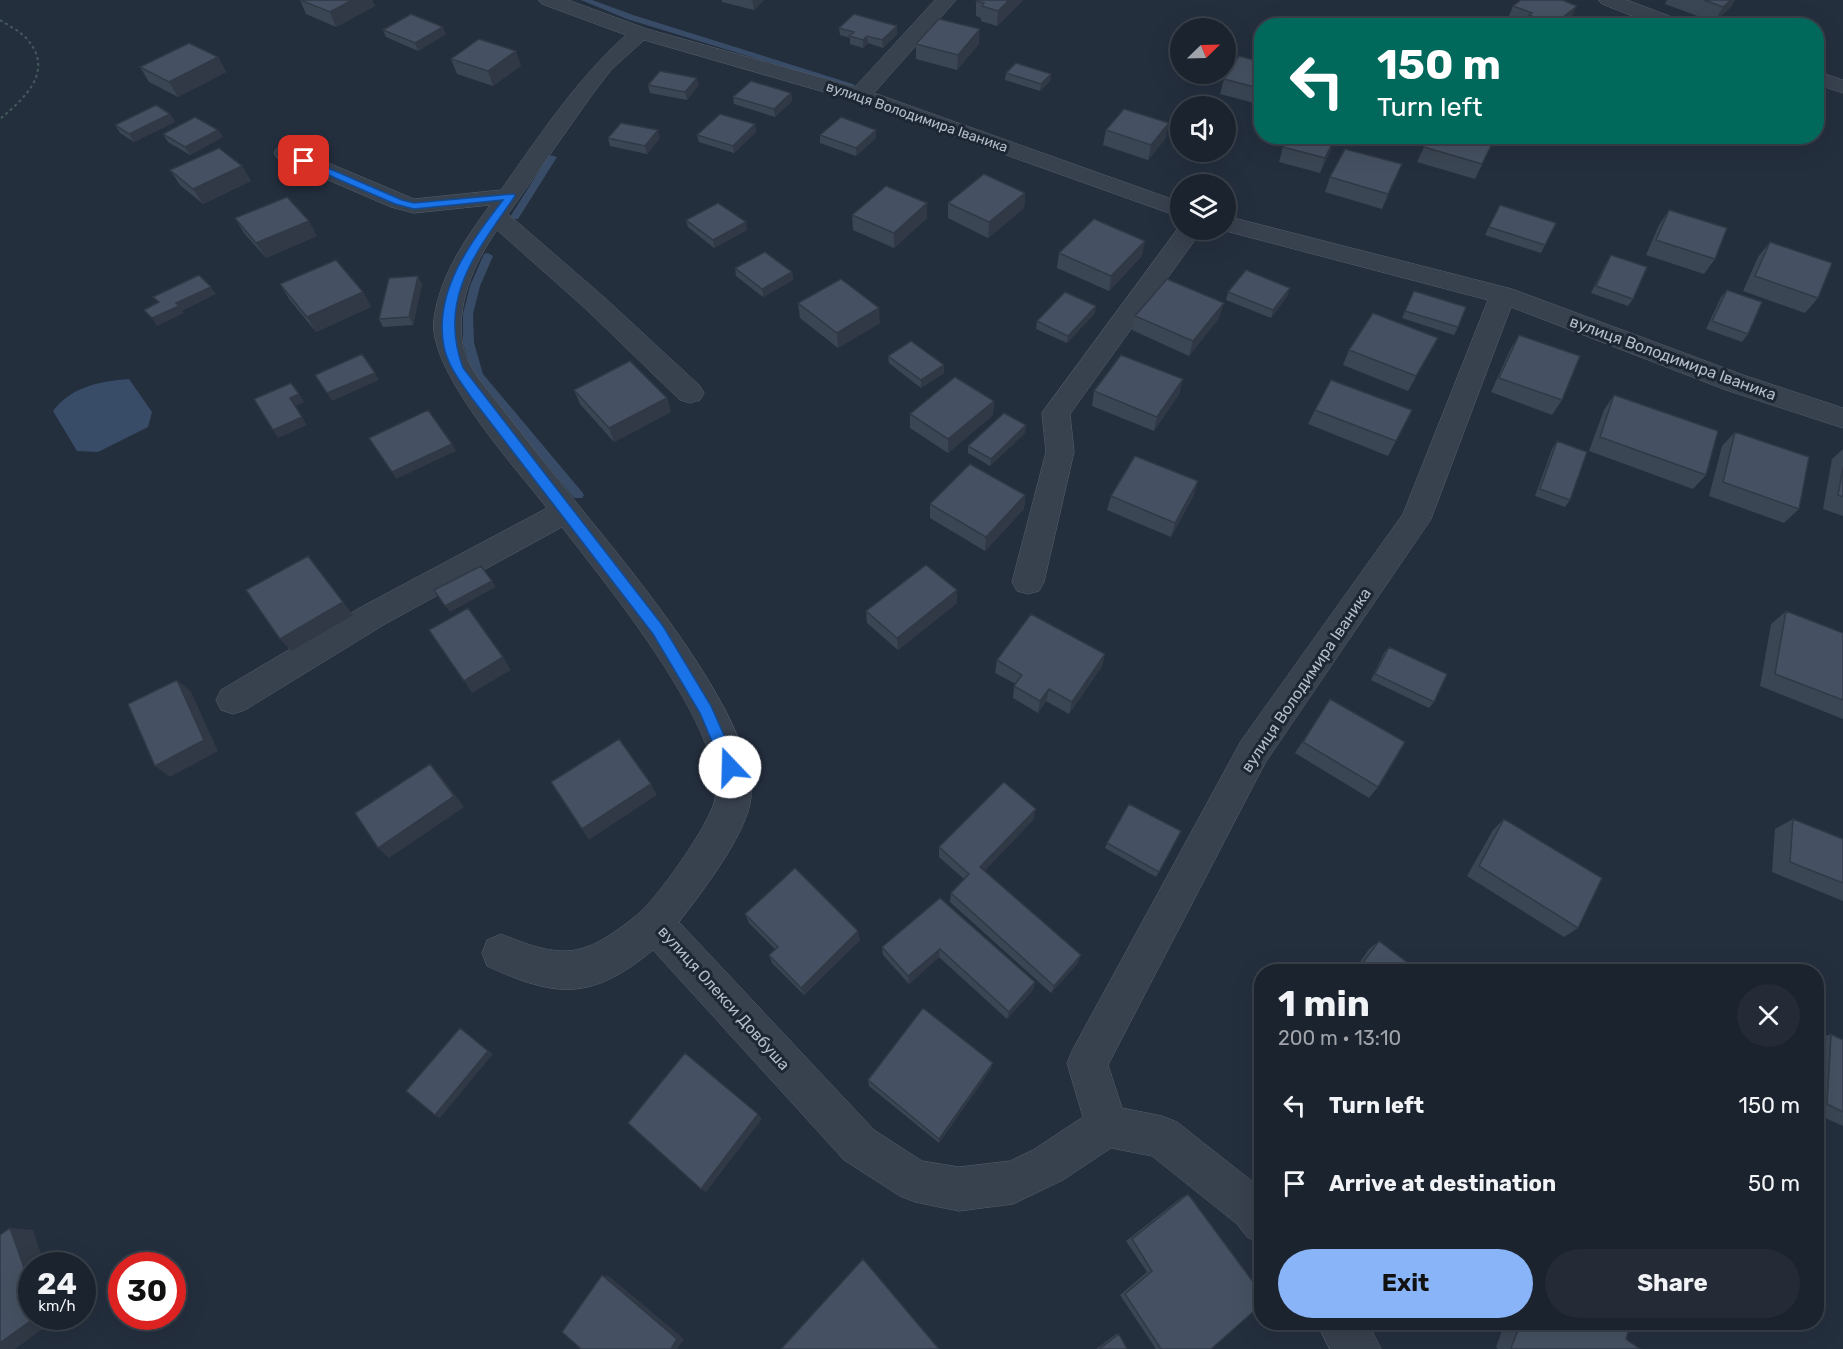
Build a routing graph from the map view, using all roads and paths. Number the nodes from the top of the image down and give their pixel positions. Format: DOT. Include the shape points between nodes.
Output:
graph roads {
  1 [pos="549,0"];
  2 [pos="946,0"];
  3 [pos="1620,2"];
  4 [pos="1659,18"];
  5 [pos="0,20"];
  6 [pos="640,33"];
  7 [pos="1824,80"];
  8 [pos="1843,87"];
  9 [pos="860,95"];
  10 [pos="0,119"];
  11 [pos="285,153"];
  12 [pos="503,206"];
  13 [pos="1170,206"];
  14 [pos="1236,226"];
  15 [pos="1183,240"];
  16 [pos="1503,295"];
  17 [pos="690,393"];
  18 [pos="1843,418"];
  19 [pos="566,511"];
  20 [pos="1028,582"];
  21 [pos="233,700"];
  22 [pos="655,924"];
  23 [pos="501,953"];
  24 [pos="1107,1126"];
  25 [pos="1254,1212"];
  26 [pos="1345,1330"];
  27 [pos="1358,1349"];
  1 -- 6 [label="street, вулиця Володимира Іваника"];
  2 -- 9 [label="street"];
  3 -- 4 [label="street"];
  5 -- 10 [label="path" via="27,39 39,59 33,87"];
  6 -- 9 [label="street, вулиця Володимира Іваника"];
  6 -- 12 [label="street, вулиця Олекси Довбуша" via="586,87"];
  7 -- 8 [label="street"];
  9 -- 13 [label="street, вулиця Володимира Іваника"];
  11 -- 12 [label="street" via="414,206"];
  12 -- 17 [label="street" via="596,304"];
  12 -- 19 [label="street, вулиця Олекси Довбуша" via="474,245 459,275 447,320 450,348 475,394"];
  14 -- 16 [label="street, вулиця Володимира Іваника"];
  15 -- 20 [label="street" via="1056,413 1060,452"];
  16 -- 18 [label="street, вулиця Володимира Іваника" via="1736,383"];
  16 -- 24 [label="street, вулиця Володимира Іваника" via="1416,519 1253,752 1087,1063"];
  19 -- 21 [label="street" via="374,615"];
  19 -- 22 [label="street, вулиця Олекси Довбуша" via="658,630 706,710 734,780 733,799 721,831"];
  22 -- 23 [label="street" via="623,951 568,973 526,966"];
  22 -- 24 [label="street, вулиця Олекси Довбуша" via="859,1145 915,1181 959,1189 1013,1182 1048,1165"];
  24 -- 25 [label="street" via="1162,1137"];
  26 -- 27 [label="street"];
}
